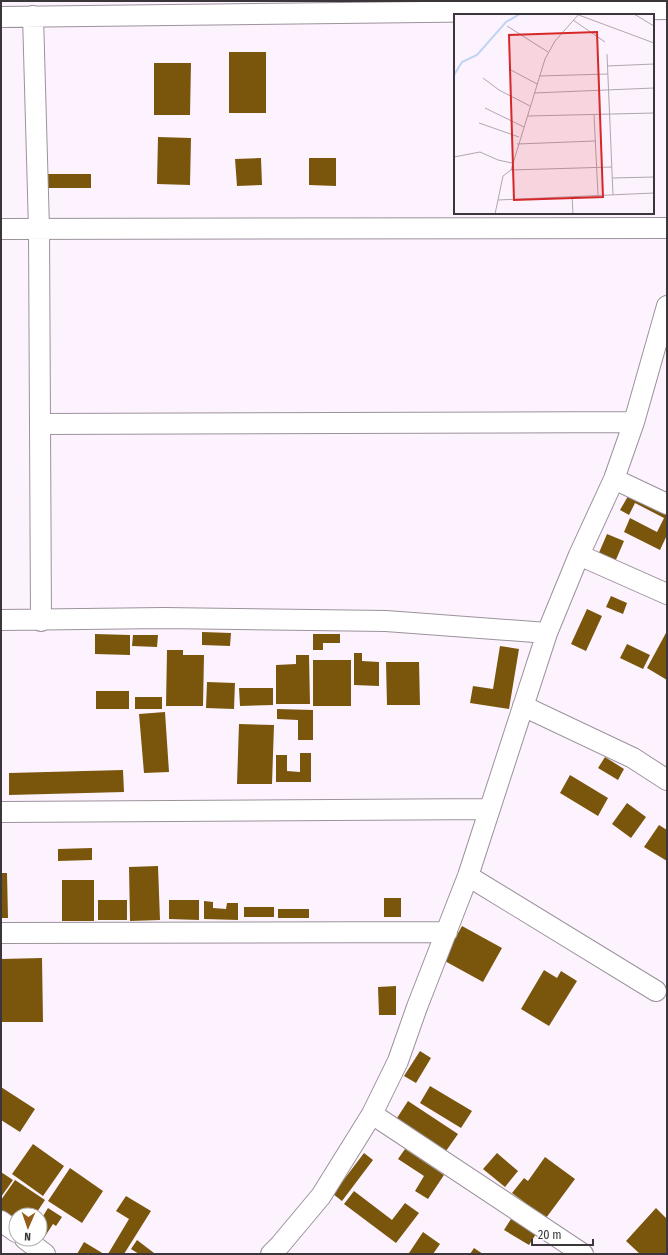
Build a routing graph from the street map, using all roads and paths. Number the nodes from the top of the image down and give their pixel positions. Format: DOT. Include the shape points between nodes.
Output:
graph roads {
  1 [pos="231,8"];
  2 [pos="667,9"];
  3 [pos="33,16"];
  4 [pos="1,17"];
  5 [pos="667,228"];
  6 [pos="1,229"];
  7 [pos="40,229"];
  8 [pos="667,306"];
  9 [pos="634,422"];
  10 [pos="40,424"];
  11 [pos="614,479"];
  12 [pos="667,504"];
  13 [pos="579,555"];
  14 [pos="667,594"];
  15 [pos="1,620"];
  16 [pos="41,621"];
  17 [pos="546,633"];
  18 [pos="523,706"];
  19 [pos="667,780"];
  20 [pos="489,809"];
  21 [pos="1,812"];
  22 [pos="468,876"];
  23 [pos="447,932"];
  24 [pos="1,933"];
  25 [pos="656,990"];
  26 [pos="372,1114"];
  27 [pos="36,1247"];
  28 [pos="45,1254"];
  29 [pos="271,1254"];
  30 [pos="583,1254"];
  1 -- 2 [label="street"];
  1 -- 3 [label="street"];
  3 -- 4 [label="street"];
  3 -- 7 [label="street"];
  5 -- 7 [label="street"];
  6 -- 7 [label="street"];
  7 -- 10 [label="street"];
  8 -- 9 [label="street"];
  9 -- 10 [label="street"];
  9 -- 11 [label="street"];
  10 -- 16 [label="street"];
  11 -- 12 [label="street"];
  11 -- 13 [label="street"];
  13 -- 14 [label="street"];
  13 -- 17 [label="street"];
  15 -- 16 [label="street"];
  16 -- 17 [label="street" via="164,618 386,621"];
  17 -- 18 [label="street"];
  18 -- 19 [label="street" via="633,758"];
  18 -- 20 [label="street"];
  20 -- 21 [label="street"];
  20 -- 22 [label="street"];
  22 -- 23 [label="street"];
  22 -- 25 [label="street"];
  23 -- 24 [label="street"];
  23 -- 26 [label="street" via="398,1061"];
  26 -- 29 [label="street" via="321,1196"];
  26 -- 30 [label="street"];
  27 -- 28 [label="street"];
}
